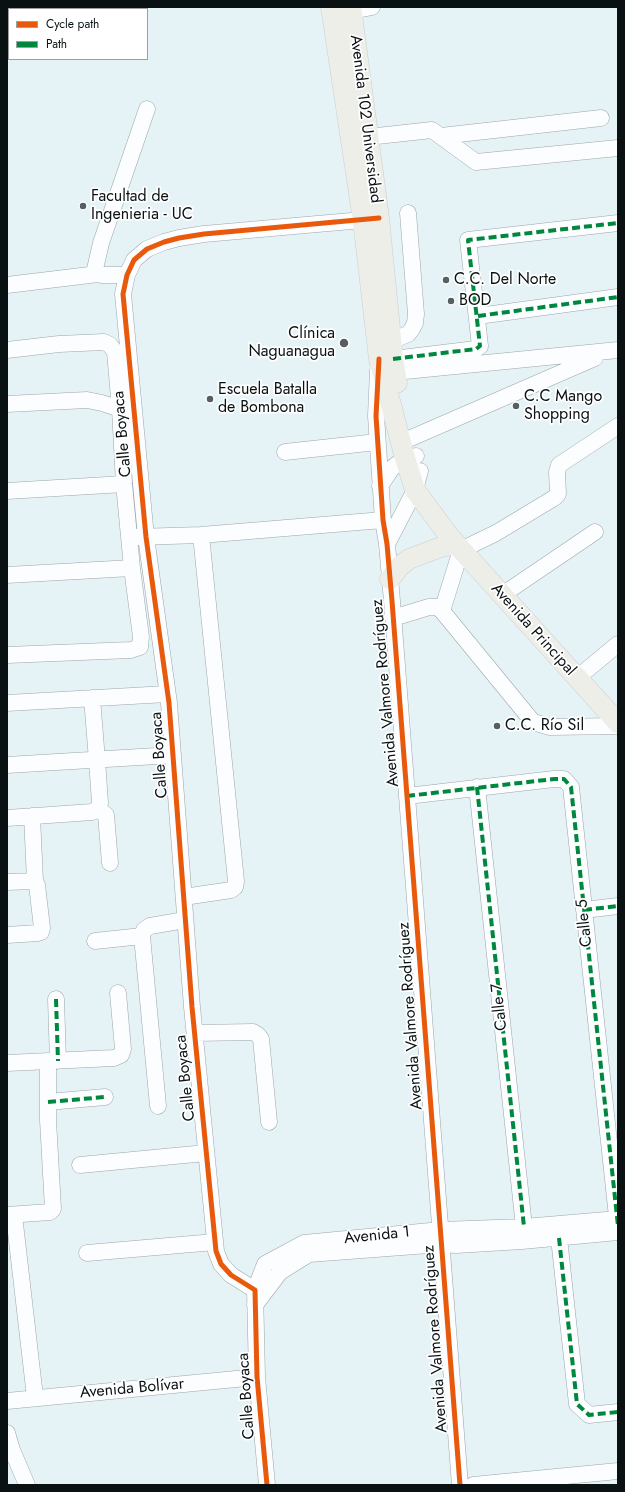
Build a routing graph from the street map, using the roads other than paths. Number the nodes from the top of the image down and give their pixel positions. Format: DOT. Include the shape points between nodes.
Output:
graph roads {
  1 [pos="331,7"];
  2 [pos="372,7"];
  3 [pos="351,9"];
  4 [pos="147,109"];
  5 [pos="601,118"];
  6 [pos="441,136"];
  7 [pos="368,137"];
  8 [pos="618,148"];
  9 [pos="408,213"];
  10 [pos="371,219"];
  11 [pos="618,223"];
  12 [pos="98,274"];
  13 [pos="126,275"];
  14 [pos="7,285"];
  15 [pos="618,297"];
  16 [pos="478,316"];
  17 [pos="7,350"];
  18 [pos="614,351"];
  19 [pos="389,358"];
  20 [pos="7,404"];
  21 [pos="120,409"];
  22 [pos="618,426"];
  23 [pos="377,442"];
  24 [pos="285,452"];
  25 [pos="413,462"];
  26 [pos="124,484"];
  27 [pos="380,486"];
  28 [pos="7,491"];
  29 [pos="383,520"];
  30 [pos="595,532"];
  31 [pos="201,535"];
  32 [pos="146,537"];
  33 [pos="130,538"];
  34 [pos="456,543"];
  35 [pos="387,544"];
  36 [pos="132,568"];
  37 [pos="7,575"];
  38 [pos="390,579"];
  39 [pos="502,595"];
  40 [pos="442,611"];
  41 [pos="393,618"];
  42 [pos="618,644"];
  43 [pos="7,655"];
  44 [pos="577,678"];
  45 [pos="167,694"];
  46 [pos="92,698"];
  47 [pos="7,703"];
  48 [pos="618,723"];
  49 [pos="618,726"];
  50 [pos="172,755"];
  51 [pos="97,760"];
  52 [pos="7,765"];
  53 [pos="477,787"];
  54 [pos="407,796"];
  55 [pos="98,809"];
  56 [pos="32,816"];
  57 [pos="7,818"];
  58 [pos="110,863"];
  59 [pos="35,881"];
  60 [pos="7,882"];
  61 [pos="184,896"];
  62 [pos="618,906"];
  63 [pos="584,910"];
  64 [pos="185,920"];
  65 [pos="7,935"];
  66 [pos="142,936"];
  67 [pos="95,941"];
  68 [pos="118,993"];
  69 [pos="56,999"];
  70 [pos="194,1033"];
  71 [pos="53,1061"];
  72 [pos="7,1063"];
  73 [pos="105,1098"];
  74 [pos="48,1102"];
  75 [pos="158,1106"];
  76 [pos="269,1122"];
  77 [pos="206,1153"];
  78 [pos="80,1165"];
  79 [pos="10,1215"];
  80 [pos="618,1224"];
  81 [pos="524,1227"];
  82 [pos="442,1237"];
  83 [pos="559,1238"];
  84 [pos="215,1242"];
  85 [pos="87,1253"];
  86 [pos="255,1297"];
  87 [pos="257,1377"];
  88 [pos="35,1397"];
  89 [pos="7,1401"];
  90 [pos="618,1412"];
  91 [pos="7,1433"];
  92 [pos="618,1471"];
  93 [pos="27,1485"];
  94 [pos="267,1485"];
  95 [pos="460,1485"];
  96 [pos="473,1485"];
  1 -- 10 [label="main road, Avenida 102 Universidad"];
  2 -- 3 [label="street"];
  3 -- 7 [label="main road, Avenida 102 Universidad"];
  4 -- 12 [label="street" via="100,243 95,269"];
  5 -- 6 [label="street"];
  6 -- 7 [label="street" via="432,130"];
  6 -- 8 [label="street" via="476,162"];
  7 -- 10 [label="main road, Avenida 102 Universidad"];
  9 -- 19 [label="street" via="415,323"];
  10 -- 13 [label="street, Calle Boyaca" via="179,238 147,249 134,260"];
  10 -- 19 [label="main road, Avenida 102 Universidad"];
  11 -- 16 [label="street" via="468,240"];
  12 -- 13 [label="street"];
  12 -- 14 [label="street"];
  13 -- 32 [label="street, Calle Boyaca" via="123,294"];
  15 -- 16 [label="street"];
  16 -- 19 [label="street" via="478,348"];
  17 -- 21 [label="street" via="59,344 107,343 115,352"];
  18 -- 19 [label="street"];
  18 -- 25 [label="street"];
  19 -- 23 [label="street, Avenida Valmore Rodríguez" via="376,416"];
  19 -- 25 [label="main road, Avenida 102 Universidad"];
  20 -- 21 [label="street" via="87,400"];
  21 -- 26 [label="street"];
  22 -- 34 [label="street" via="559,465 558,494 554,498 496,533"];
  23 -- 24 [label="street"];
  23 -- 27 [label="street, Avenida Valmore Rodríguez"];
  25 -- 27 [label="street" via="392,468"];
  25 -- 34 [label="main road, Avenida 102 Universidad"];
  25 -- 35 [label="street"];
  26 -- 28 [label="street"];
  26 -- 33 [label="street"];
  27 -- 29 [label="street, Avenida Valmore Rodríguez"];
  29 -- 31 [label="street"];
  29 -- 35 [label="street, Avenida Valmore Rodríguez"];
  30 -- 39 [label="street"];
  31 -- 32 [label="street"];
  31 -- 61 [label="street" via="236,881 235,887 231,890"];
  32 -- 33 [label="street"];
  32 -- 45 [label="street, Calle Boyaca"];
  33 -- 36 [label="street"];
  34 -- 38 [label="main road" via="409,559"];
  34 -- 39 [label="main road, Avenida Principal"];
  34 -- 40 [label="street"];
  35 -- 38 [label="street, Avenida Valmore Rodríguez"];
  36 -- 37 [label="street"];
  36 -- 43 [label="street" via="141,637 140,647 131,650"];
  38 -- 41 [label="street, Avenida Valmore Rodríguez"];
  39 -- 44 [label="main road, Avenida Principal"];
  40 -- 41 [label="street" via="437,607 429,607"];
  40 -- 49 [label="street" via="533,722 550,727"];
  41 -- 54 [label="street, Avenida Valmore Rodríguez"];
  42 -- 44 [label="street"];
  44 -- 48 [label="main road, Avenida Principal"];
  45 -- 46 [label="street"];
  45 -- 50 [label="street, Calle Boyaca"];
  46 -- 47 [label="street"];
  46 -- 51 [label="street"];
  50 -- 51 [label="street"];
  50 -- 61 [label="street, Calle Boyaca"];
  51 -- 52 [label="street"];
  51 -- 55 [label="street" via="100,803"];
  53 -- 54 [label="street, Calle 5"];
  53 -- 63 [label="street, Calle 5" via="554,778 564,779 571,787"];
  53 -- 81 [label="street, Calle 7"];
  54 -- 82 [label="street, Avenida Valmore Rodríguez"];
  55 -- 56 [label="street" via="92,812"];
  55 -- 58 [label="street" via="106,815"];
  56 -- 57 [label="street"];
  56 -- 59 [label="street"];
  59 -- 60 [label="street"];
  59 -- 65 [label="street" via="41,932"];
  61 -- 64 [label="street, Calle Boyaca"];
  62 -- 63 [label="street"];
  63 -- 80 [label="street, Calle 5"];
  64 -- 66 [label="street" via="150,926 144,930"];
  64 -- 70 [label="street, Calle Boyaca"];
  66 -- 67 [label="street"];
  66 -- 75 [label="street"];
  68 -- 71 [label="street" via="123,1049 121,1055 114,1058"];
  69 -- 71 [label="street"];
  70 -- 76 [label="street" via="253,1032 258,1035 261,1039"];
  70 -- 77 [label="street, Calle Boyaca"];
  71 -- 72 [label="street"];
  71 -- 74 [label="street"];
  73 -- 74 [label="street"];
  74 -- 79 [label="street" via="53,1209 50,1212"];
  77 -- 78 [label="street"];
  77 -- 84 [label="street, Calle Boyaca"];
  79 -- 88 [label="street"];
  80 -- 81 [label="street, Avenida 1"];
  80 -- 83 [label="street, Avenida 1"];
  81 -- 82 [label="street, Avenida 1"];
  82 -- 83 [label="street, Avenida 1" via="456,1245"];
  82 -- 86 [label="street, Avenida 1" via="309,1254 280,1272"];
  82 -- 95 [label="street, Avenida Valmore Rodríguez"];
  83 -- 90 [label="street" via="577,1404 589,1415"];
  84 -- 85 [label="street"];
  84 -- 86 [label="street, Calle Boyaca" via="222,1264"];
  86 -- 87 [label="street, Calle Boyaca"];
  87 -- 88 [label="street, Avenida Bolívar"];
  87 -- 94 [label="street, Calle Boyaca"];
  88 -- 89 [label="street, Avenida Bolívar"];
  91 -- 93 [label="street"];
  92 -- 96 [label="street"];
}
